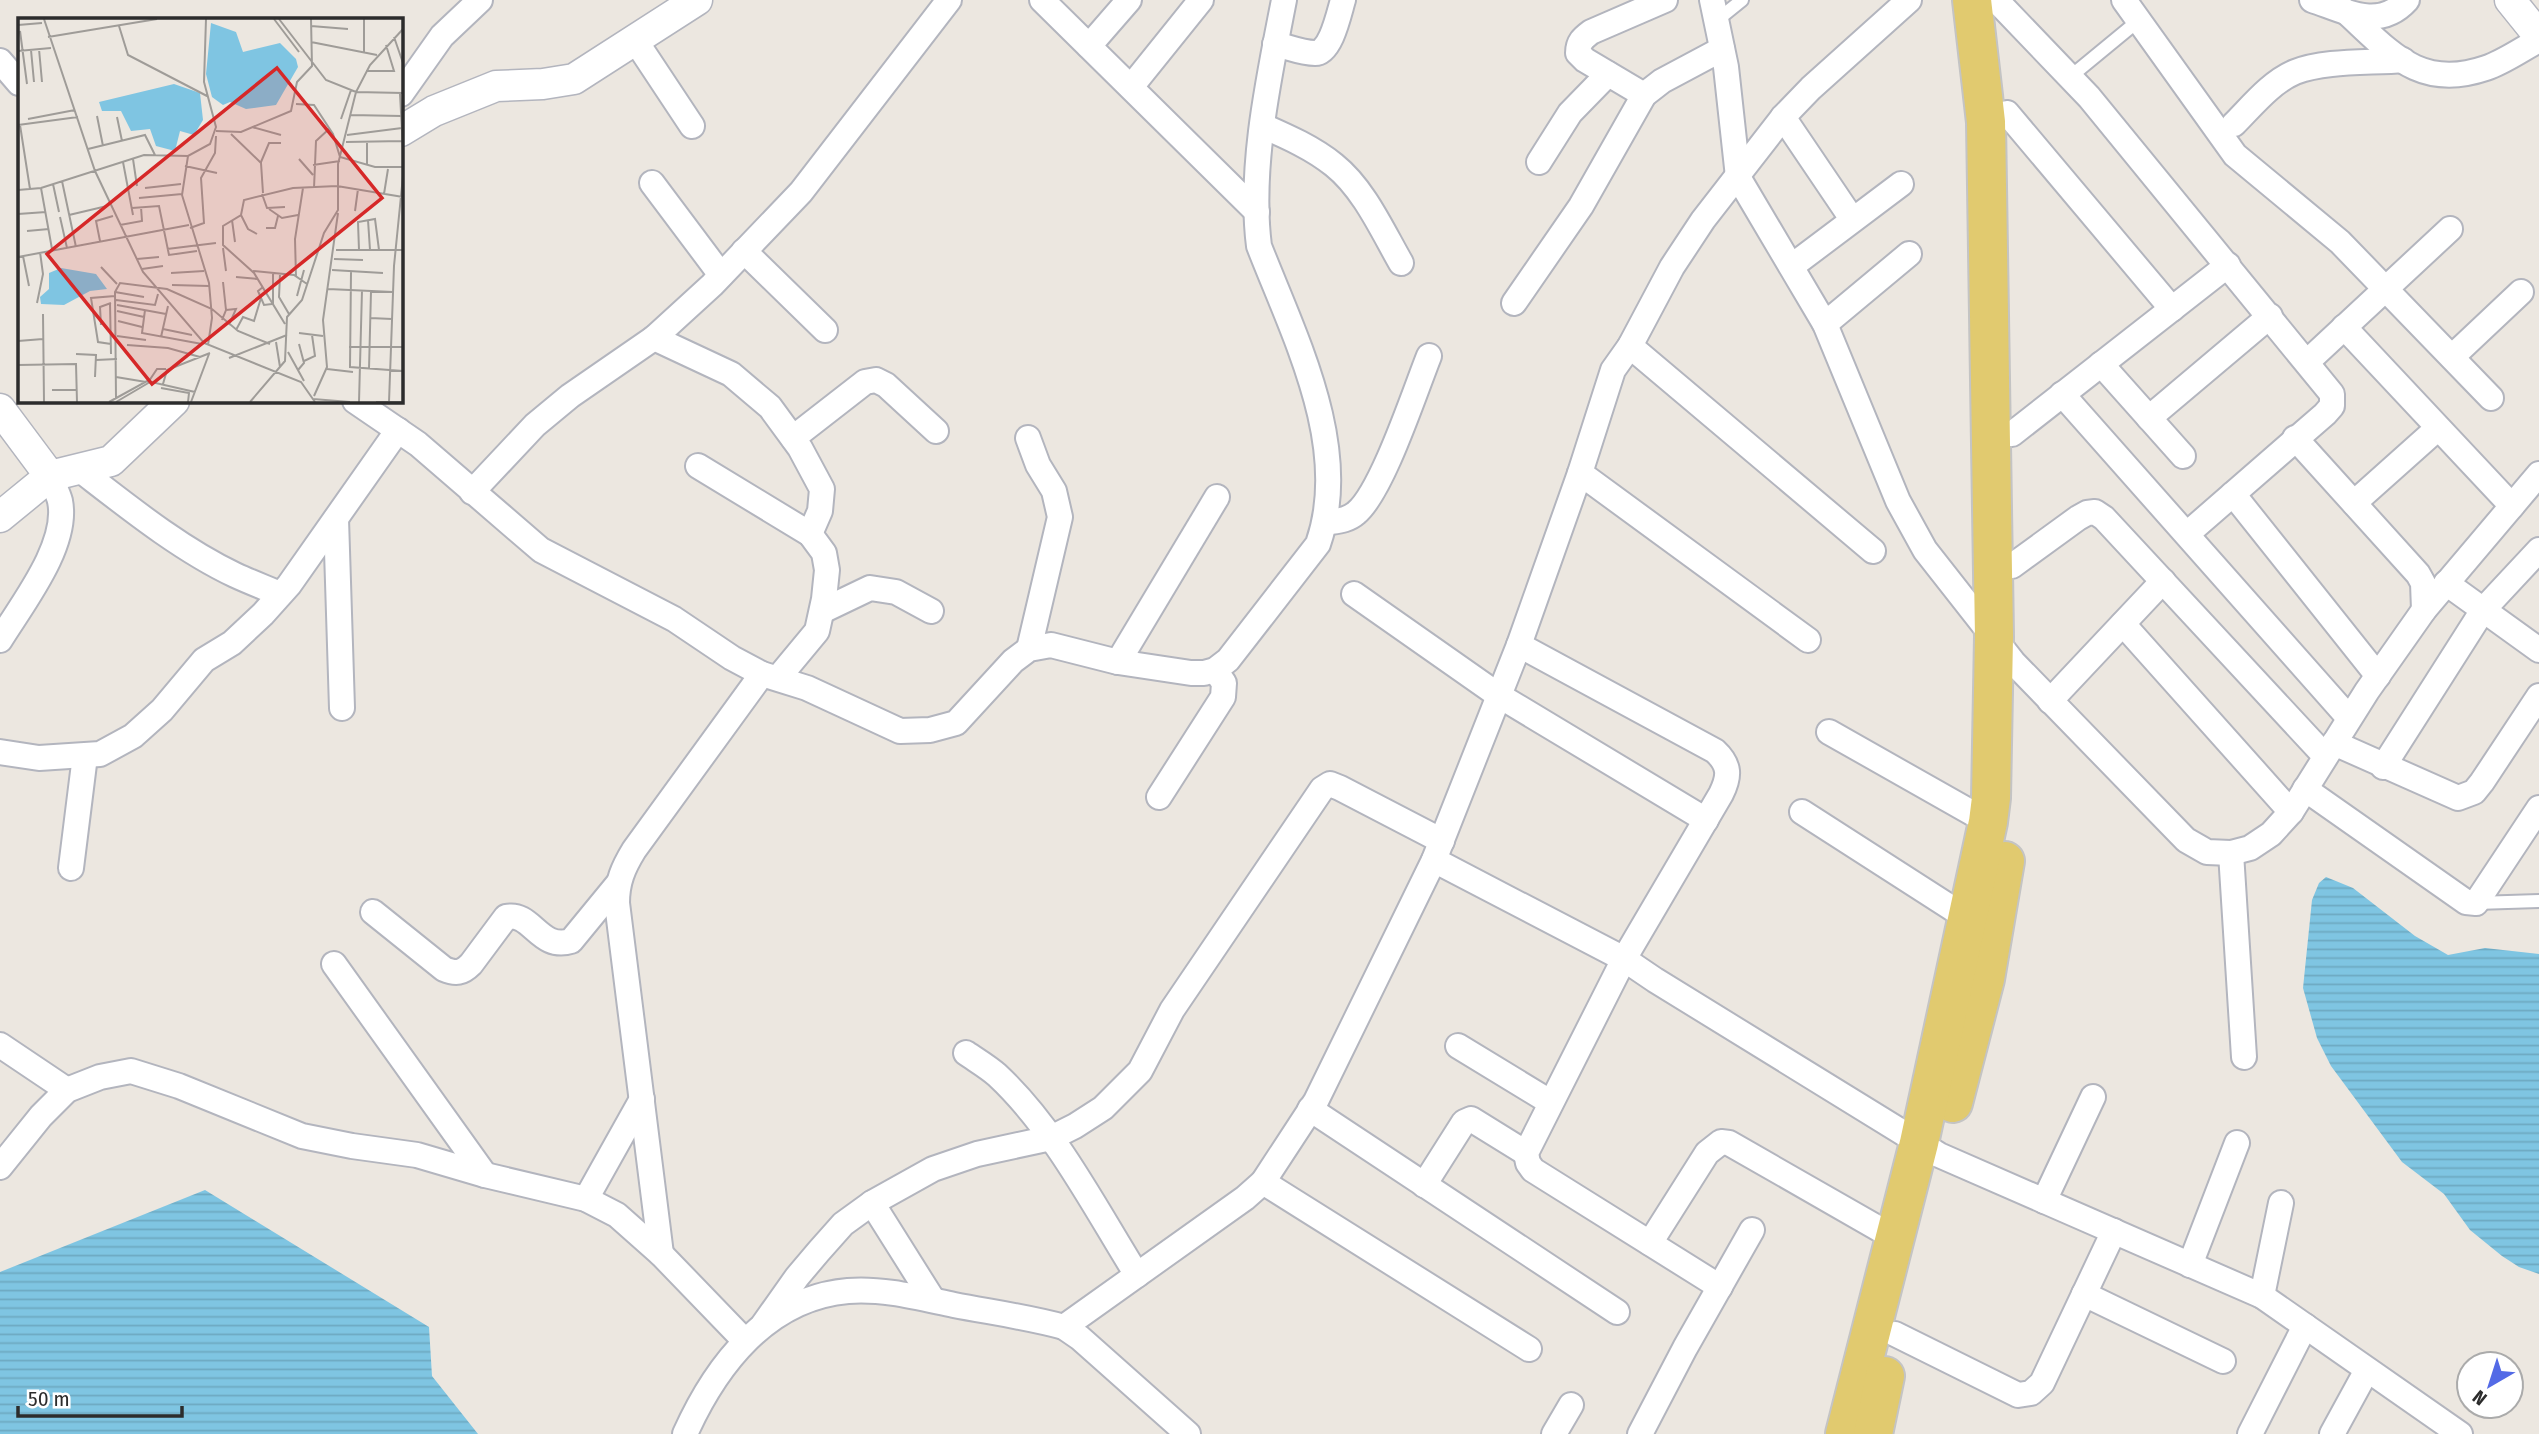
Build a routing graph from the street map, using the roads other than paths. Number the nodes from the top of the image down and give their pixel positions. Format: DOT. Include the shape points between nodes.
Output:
graph roads {
  1 [pos="480,0"];
  2 [pos="697,0"];
  3 [pos="949,0"];
  4 [pos="1042,0"];
  5 [pos="1129,0"];
  6 [pos="1201,0"];
  7 [pos="1284,0"];
  8 [pos="1343,0"];
  9 [pos="1665,0"];
  10 [pos="1742,0"];
  11 [pos="1909,0"];
  12 [pos="1972,0"];
  13 [pos="1994,0"];
  14 [pos="2124,0"];
  15 [pos="2312,0"];
  16 [pos="2407,0"];
  17 [pos="2510,0"];
  18 [pos="1714,11"];
  19 [pos="2345,11"];
  20 [pos="2138,21"];
  21 [pos="2537,31"];
  22 [pos="635,40"];
  23 [pos="1276,44"];
  24 [pos="1089,46"];
  25 [pos="1722,49"];
  26 [pos="0,61"];
  27 [pos="2403,61"];
  28 [pos="1608,74"];
  29 [pos="2070,77"];
  30 [pos="18,82"];
  31 [pos="1131,87"];
  32 [pos="402,93"];
  33 [pos="1644,95"];
  34 [pos="2007,113"];
  35 [pos="1783,117"];
  36 [pos="2234,124"];
  37 [pos="1263,125"];
  38 [pos="692,126"];
  39 [pos="402,130"];
  40 [pos="1539,162"];
  41 [pos="1738,177"];
  42 [pos="652,183"];
  43 [pos="1901,184"];
  44 [pos="1257,212"];
  45 [pos="1852,219"];
  46 [pos="2450,229"];
  47 [pos="744,251"];
  48 [pos="1909,254"];
  49 [pos="1401,263"];
  50 [pos="1792,265"];
  51 [pos="2228,265"];
  52 [pos="721,275"];
  53 [pos="2385,289"];
  54 [pos="2521,292"];
  55 [pos="1514,303"];
  56 [pos="2172,309"];
  57 [pos="2270,316"];
  58 [pos="1825,324"];
  59 [pos="2344,327"];
  60 [pos="825,330"];
  61 [pos="654,338"];
  62 [pos="1630,346"];
  63 [pos="1429,356"];
  64 [pos="2452,357"];
  65 [pos="2306,362"];
  66 [pos="2101,364"];
  67 [pos="2062,394"];
  68 [pos="2491,398"];
  69 [pos="173,402"];
  70 [pos="356,402"];
  71 [pos="0,409"];
  72 [pos="2148,418"];
  73 [pos="2438,428"];
  74 [pos="398,430"];
  75 [pos="936,431"];
  76 [pos="2012,433"];
  77 [pos="793,438"];
  78 [pos="1028,438"];
  79 [pos="2295,438"];
  80 [pos="2183,456"];
  81 [pos="698,466"];
  82 [pos="79,469"];
  83 [pos="1580,473"];
  84 [pos="2539,474"];
  85 [pos="50,476"];
  86 [pos="472,492"];
  87 [pos="2233,494"];
  88 [pos="1217,497"];
  89 [pos="2354,503"];
  90 [pos="2512,506"];
  91 [pos="0,517"];
  92 [pos="336,519"];
  93 [pos="1325,523"];
  94 [pos="810,534"];
  95 [pos="2187,534"];
  96 [pos="2539,550"];
  97 [pos="1873,551"];
  98 [pos="2012,566"];
  99 [pos="2163,581"];
  100 [pos="2446,583"];
  101 [pos="281,594"];
  102 [pos="1354,594"];
  103 [pos="2424,610"];
  104 [pos="2483,610"];
  105 [pos="822,611"];
  106 [pos="931,611"];
  107 [pos="2123,624"];
  108 [pos="0,640"];
  109 [pos="1808,640"];
  110 [pos="1519,645"];
  111 [pos="1029,649"];
  112 [pos="2003,650"];
  113 [pos="2539,650"];
  114 [pos="1118,662"];
  115 [pos="1215,670"];
  116 [pos="770,676"];
  117 [pos="2378,676"];
  118 [pos="1498,695"];
  119 [pos="2539,696"];
  120 [pos="2050,701"];
  121 [pos="342,708"];
  122 [pos="2350,718"];
  123 [pos="1829,732"];
  124 [pos="2329,749"];
  125 [pos="0,752"];
  126 [pos="85,755"];
  127 [pos="2384,766"];
  128 [pos="2305,789"];
  129 [pos="1159,797"];
  130 [pos="2539,808"];
  131 [pos="1802,812"];
  132 [pos="2291,812"];
  133 [pos="1706,820"];
  134 [pos="1988,822"];
  135 [pos="1438,850"];
  136 [pos="2231,853"];
  137 [pos="71,868"];
  138 [pos="617,885"];
  139 [pos="2539,901"];
  140 [pos="2476,904"];
  141 [pos="373,912"];
  142 [pos="1967,918"];
  143 [pos="1624,958"];
  144 [pos="334,964"];
  145 [pos="0,1045"];
  146 [pos="1458,1046"];
  147 [pos="966,1053"];
  148 [pos="2244,1057"];
  149 [pos="67,1090"];
  150 [pos="2093,1097"];
  151 [pos="642,1099"];
  152 [pos="1550,1102"];
  153 [pos="1310,1110"];
  154 [pos="1051,1138"];
  155 [pos="2238,1143"];
  156 [pos="1929,1149"];
  157 [pos="1526,1153"];
  158 [pos="0,1167"];
  159 [pos="485,1175"];
  160 [pos="1263,1182"];
  161 [pos="1424,1185"];
  162 [pos="586,1199"];
  163 [pos="2044,1201"];
  164 [pos="872,1203"];
  165 [pos="2281,1203"];
  166 [pos="1752,1230"];
  167 [pos="2114,1231"];
  168 [pos="1895,1238"];
  169 [pos="1650,1243"];
  170 [pos="661,1254"];
  171 [pos="2190,1265"];
  172 [pos="1137,1275"];
  173 [pos="1720,1287"];
  174 [pos="2084,1294"];
  175 [pos="2262,1296"];
  176 [pos="933,1300"];
  177 [pos="1617,1312"];
  178 [pos="2305,1326"];
  179 [pos="1064,1327"];
  180 [pos="754,1333"];
  181 [pos="1895,1334"];
  182 [pos="1530,1349"];
  183 [pos="2223,1361"];
  184 [pos="2367,1370"];
  185 [pos="1571,1405"];
  186 [pos="685,1434"];
  187 [pos="1188,1434"];
  188 [pos="1554,1434"];
  189 [pos="1640,1434"];
  190 [pos="1844,1434"];
  191 [pos="1873,1434"];
  192 [pos="2249,1434"];
  193 [pos="2332,1434"];
  194 [pos="2460,1434"];
  1 -- 32 [label="street" via="442,36"];
  2 -- 22 [label="street"];
  3 -- 47 [label="street" via="801,192"];
  4 -- 24 [label="street"];
  5 -- 24 [label="street"];
  6 -- 31 [label="street"];
  7 -- 23 [label="street"];
  8 -- 23 [label="street" via="1321,52"];
  9 -- 28 [label="street" via="1582,39 1578,53"];
  10 -- 18 [label="lane"];
  11 -- 35 [label="street"];
  12 -- 112 [label="main road" via="1986,122"];
  13 -- 29 [label="street"];
  13 -- 34 [label="main road"];
  14 -- 20 [label="street"];
  15 -- 19 [label="street"];
  16 -- 19 [label="street" via="2386,16 2364,17"];
  17 -- 21 [label="street"];
  18 -- 25 [label="street"];
  19 -- 27 [label="street"];
  20 -- 29 [label="lane"];
  20 -- 53 [label="street" via="2235,155 2340,242"];
  21 -- 27 [label="street" via="2488,67 2457,75 2429,74"];
  22 -- 38 [label="street"];
  22 -- 39 [label="street" via="574,79 496,86 434,111"];
  23 -- 37 [label="street"];
  24 -- 31 [label="street"];
  25 -- 33 [label="street"];
  25 -- 41 [label="street"];
  26 -- 30 [label="street"];
  27 -- 36 [label="street" via="2315,66 2294,72 2273,85"];
  28 -- 33 [label="street"];
  28 -- 40 [label="street" via="1570,113"];
  29 -- 51 [label="street"];
  31 -- 44 [label="street"];
  33 -- 55 [label="street" via="1581,206"];
  34 -- 56 [label="street"];
  34 -- 76 [label="main road"];
  35 -- 41 [label="street"];
  35 -- 45 [label="street"];
  37 -- 44 [label="street"];
  37 -- 49 [label="street" via="1305,146 1356,187"];
  41 -- 50 [label="street"];
  41 -- 62 [label="street" via="1672,267"];
  42 -- 52 [label="street"];
  43 -- 45 [label="street"];
  44 -- 93 [label="street" via="1259,246 1306,365 1327,448"];
  45 -- 50 [label="street"];
  46 -- 53 [label="street"];
  47 -- 52 [label="street"];
  47 -- 60 [label="street"];
  48 -- 58 [label="street"];
  50 -- 58 [label="street"];
  51 -- 56 [label="street"];
  51 -- 57 [label="street"];
  52 -- 61 [label="street"];
  53 -- 59 [label="street"];
  53 -- 64 [label="street"];
  54 -- 64 [label="street"];
  56 -- 66 [label="street"];
  57 -- 65 [label="street"];
  57 -- 72 [label="street"];
  58 -- 112 [label="street" via="1898,501 1925,550"];
  59 -- 65 [label="street"];
  59 -- 73 [label="street"];
  61 -- 77 [label="street" via="731,374 770,407"];
  61 -- 86 [label="street" via="535,425"];
  62 -- 83 [label="street" via="1613,370"];
  62 -- 97 [label="street"];
  63 -- 93 [label="street" via="1373,491 1358,512 1346,520"];
  64 -- 68 [label="street"];
  65 -- 79 [label="street" via="2332,394 2332,406"];
  66 -- 67 [label="street"];
  66 -- 72 [label="street"];
  67 -- 76 [label="street"];
  67 -- 95 [label="street"];
  69 -- 82 [label="street" via="111,461"];
  70 -- 74 [label="street"];
  71 -- 85 [label="street"];
  72 -- 80 [label="street"];
  73 -- 89 [label="street"];
  73 -- 90 [label="street"];
  74 -- 86 [label="street"];
  74 -- 92 [label="street"];
  75 -- 77 [label="street" via="876,380 865,382"];
  76 -- 98 [label="main road"];
  77 -- 94 [label="street" via="822,489 820,511"];
  78 -- 111 [label="street" via="1054,491 1060,517"];
  79 -- 87 [label="street"];
  79 -- 89 [label="street"];
  81 -- 94 [label="street"];
  82 -- 85 [label="street"];
  82 -- 101 [label="street" via="140,516 233,575"];
  83 -- 109 [label="street"];
  83 -- 110 [label="street"];
  84 -- 90 [label="street"];
  85 -- 91 [label="street"];
  85 -- 108 [label="street" via="61,502 58,538"];
  86 -- 116 [label="street" via="541,550"];
  87 -- 95 [label="street"];
  87 -- 117 [label="street"];
  88 -- 114 [label="street"];
  89 -- 103 [label="street" via="2418,574"];
  90 -- 100 [label="street"];
  92 -- 101 [label="street"];
  92 -- 121 [label="street"];
  93 -- 115 [label="street" via="1307,560 1228,660"];
  94 -- 105 [label="street" via="824,552 827,570"];
  95 -- 122 [label="street"];
  96 -- 104 [label="street"];
  98 -- 99 [label="street" via="2078,518 2095,512"];
  98 -- 112 [label="main road"];
  99 -- 107 [label="street"];
  99 -- 124 [label="street"];
  100 -- 103 [label="street"];
  100 -- 104 [label="street"];
  101 -- 126 [label="street" via="232,643 204,660 133,736 100,754"];
  102 -- 118 [label="street"];
  103 -- 117 [label="street"];
  104 -- 113 [label="street"];
  104 -- 127 [label="street"];
  105 -- 106 [label="street" via="870,589 896,592"];
  105 -- 116 [label="street" via="817,631"];
  107 -- 120 [label="street"];
  107 -- 132 [label="street"];
  110 -- 118 [label="street"];
  110 -- 133 [label="street" via="1723,759 1727,781"];
  111 -- 114 [label="street" via="1051,645"];
  111 -- 116 [label="street" via="956,723 930,730 900,731"];
  112 -- 120 [label="street"];
  112 -- 134 [label="main road"];
  112 -- 156 [label="main road" via="2011,826 1985,979"];
  114 -- 115 [label="street" via="1191,673"];
  115 -- 129 [label="street" via="1224,683 1223,697"];
  116 -- 138 [label="street" via="634,850"];
  117 -- 122 [label="street"];
  118 -- 133 [label="street"];
  118 -- 135 [label="street"];
  119 -- 127 [label="street" via="2482,782 2467,796 2450,796"];
  120 -- 136 [label="street" via="2186,841 2207,852"];
  122 -- 124 [label="street"];
  123 -- 134 [label="street"];
  124 -- 127 [label="street"];
  124 -- 128 [label="street"];
  125 -- 126 [label="street" via="39,758"];
  126 -- 137 [label="street"];
  128 -- 132 [label="street"];
  128 -- 140 [label="street" via="2466,902"];
  130 -- 140 [label="street"];
  131 -- 142 [label="street"];
  132 -- 136 [label="street" via="2271,834 2250,848"];
  133 -- 143 [label="street"];
  134 -- 142 [label="main road"];
  135 -- 143 [label="street"];
  135 -- 153 [label="street"];
  135 -- 154 [label="street" via="1340,788 1330,784 1322,789 1172,1010 1140,1071 1103,1108"];
  136 -- 148 [label="street"];
  138 -- 141 [label="street" via="571,940 561,944 550,941 513,915 506,917 464,971 454,973"];
  138 -- 151 [label="street"];
  139 -- 140 [label="lane"];
  142 -- 156 [label="main road"];
  143 -- 152 [label="street"];
  143 -- 156 [label="street"];
  144 -- 159 [label="street"];
  145 -- 149 [label="street"];
  146 -- 152 [label="street"];
  147 -- 154 [label="street" via="996,1074"];
  149 -- 158 [label="street"];
  149 -- 159 [label="street" via="131,1071 302,1136 417,1155"];
  150 -- 163 [label="street"];
  151 -- 162 [label="street"];
  151 -- 170 [label="street"];
  152 -- 157 [label="street"];
  153 -- 160 [label="street"];
  153 -- 161 [label="street"];
  154 -- 164 [label="street" via="933,1169"];
  154 -- 172 [label="street"];
  155 -- 171 [label="street"];
  156 -- 163 [label="street"];
  156 -- 168 [label="main road"];
  156 -- 181 [label="main road" via="1920,1244"];
  157 -- 161 [label="street" via="1471,1119 1464,1122"];
  157 -- 169 [label="street" via="1533,1170"];
  159 -- 162 [label="street"];
  160 -- 172 [label="street"];
  160 -- 182 [label="street"];
  161 -- 177 [label="street"];
  162 -- 170 [label="street" via="617,1215"];
  163 -- 167 [label="street"];
  164 -- 176 [label="street"];
  164 -- 180 [label="street" via="843,1224"];
  165 -- 175 [label="street"];
  166 -- 173 [label="street"];
  167 -- 171 [label="street"];
  167 -- 174 [label="street"];
  168 -- 169 [label="street" via="1721,1142 1707,1153"];
  168 -- 190 [label="main road"];
  169 -- 173 [label="street"];
  170 -- 180 [label="street"];
  171 -- 175 [label="street"];
  172 -- 179 [label="street"];
  173 -- 189 [label="street"];
  174 -- 181 [label="street" via="2042,1383 2031,1394 2018,1395"];
  174 -- 183 [label="street"];
  175 -- 178 [label="street"];
  176 -- 179 [label="street"];
  176 -- 180 [label="street" via="851,1290 814,1296"];
  178 -- 184 [label="street"];
  178 -- 192 [label="street"];
  179 -- 187 [label="street"];
  180 -- 186 [label="street" via="723,1366"];
  181 -- 191 [label="main road"];
  184 -- 193 [label="street"];
  184 -- 194 [label="street"];
  185 -- 188 [label="street"];
}
